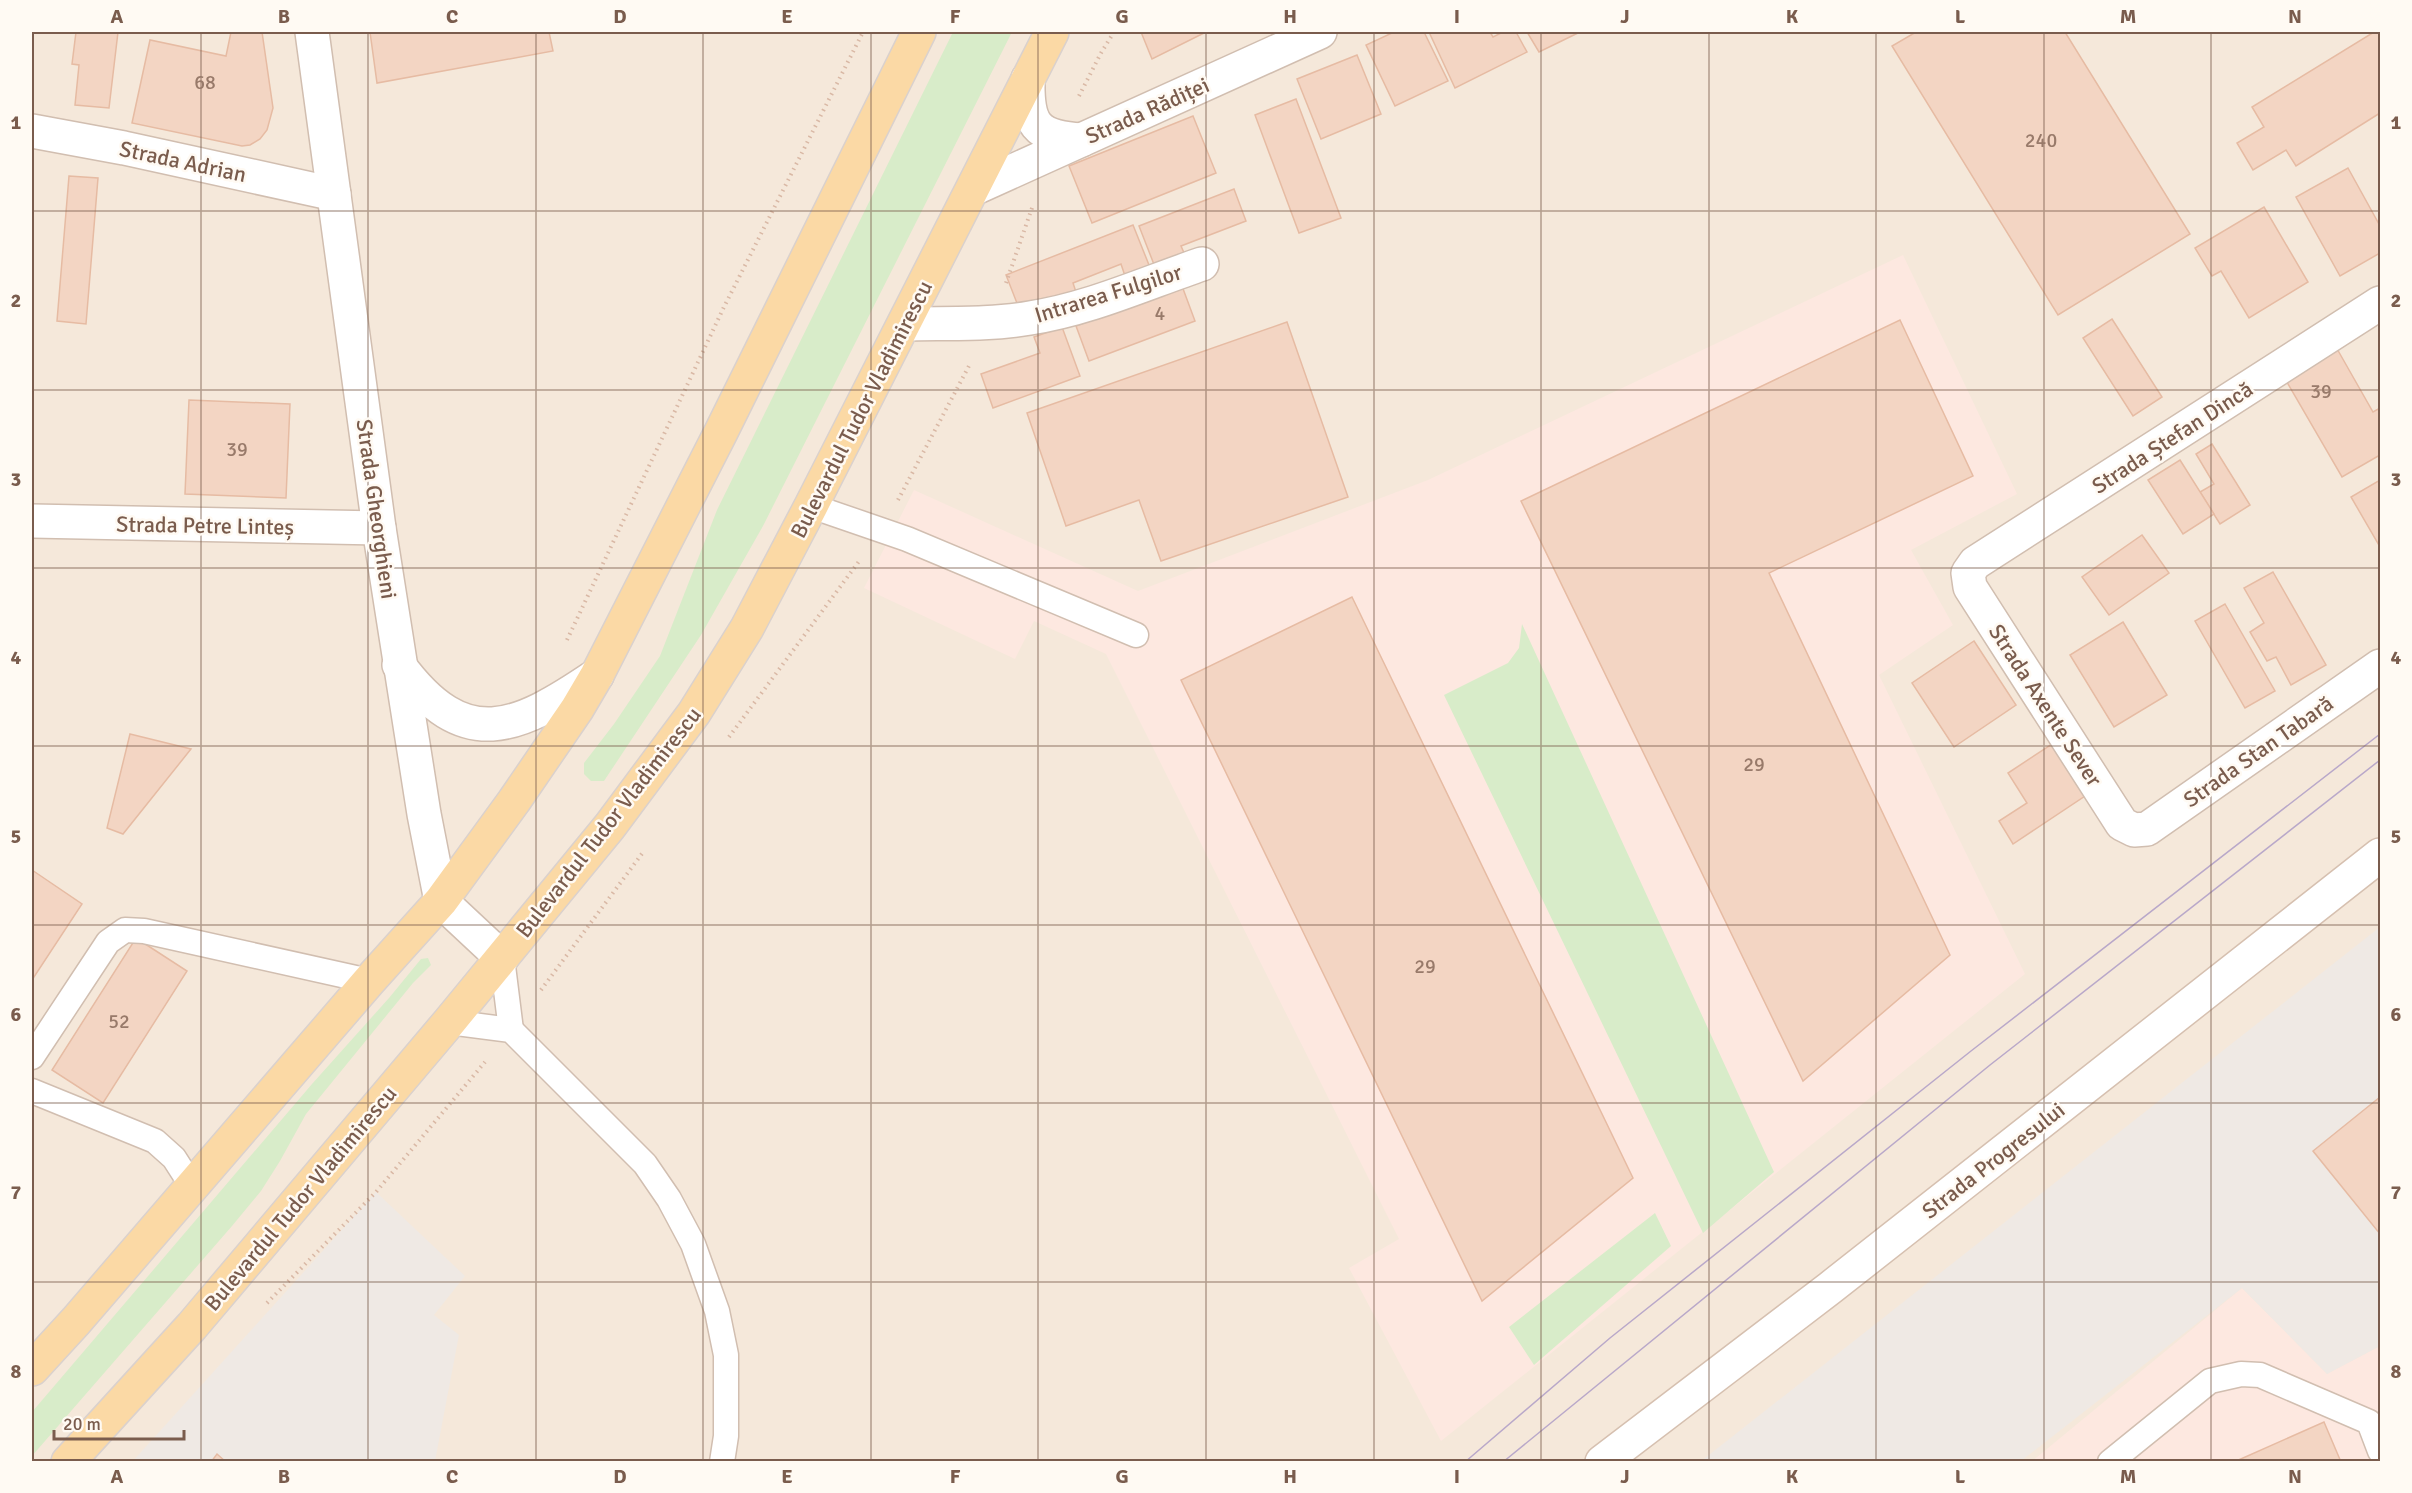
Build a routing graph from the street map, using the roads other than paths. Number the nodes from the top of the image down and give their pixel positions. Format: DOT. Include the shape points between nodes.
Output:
graph roads {
  1 [pos="312,32"];
  2 [pos="919,32"];
  3 [pos="1071,32"];
  4 [pos="1320,32"];
  5 [pos="1040,54"];
  6 [pos="32,130"];
  7 [pos="1081,140"];
  8 [pos="973,189"];
  9 [pos="334,194"];
  10 [pos="1202,264"];
  11 [pos="2380,303"];
  12 [pos="906,324"];
  13 [pos="812,506"];
  14 [pos="32,521"];
  15 [pos="379,528"];
  16 [pos="1968,573"];
  17 [pos="1136,635"];
  18 [pos="399,665"];
  19 [pos="2380,666"];
  20 [pos="597,675"];
  21 [pos="2134,830"];
  22 [pos="2380,855"];
  23 [pos="441,901"];
  24 [pos="502,958"];
  25 [pos="369,981"];
  26 [pos="449,1022"];
  27 [pos="512,1030"];
  28 [pos="32,1057"];
  29 [pos="32,1091"];
  30 [pos="192,1186"];
  31 [pos="32,1369"];
  32 [pos="2374,1419"];
  33 [pos="2380,1451"];
  34 [pos="68,1461"];
  35 [pos="722,1461"];
  36 [pos="1602,1461"];
  37 [pos="2110,1461"];
  1 -- 9 [label="street, Strada Gheorghieni"];
  2 -- 20 [label="main road"];
  3 -- 5 [label="street"];
  4 -- 7 [label="street, Strada Rădiței"];
  5 -- 7 [label="street" via="1027,103 1032,119 1042,131"];
  5 -- 8 [label="main road, Bulevardul Tudor Vladimirescu"];
  6 -- 9 [label="street, Strada Adrian"];
  7 -- 8 [label="street, Strada Rădiței"];
  8 -- 12 [label="main road, Bulevardul Tudor Vladimirescu"];
  9 -- 15 [label="street, Strada Gheorghieni"];
  10 -- 12 [label="street, Intrarea Fulgilor" via="1072,309 1031,318"];
  11 -- 16 [label="street, Strada Ștefan Dincă" via="1975,563"];
  12 -- 13 [label="main road, Bulevardul Tudor Vladimirescu"];
  13 -- 17 [label="lane" via="907,539"];
  13 -- 24 [label="main road, Bulevardul Tudor Vladimirescu" via="747,628 694,713 610,826"];
  14 -- 15 [label="street, Strada Petre Linteș"];
  15 -- 18 [label="street, Strada Gheorghieni"];
  16 -- 21 [label="street, Strada Axente Sever" via="1970,587 2122,824"];
  18 -- 20 [label="street" via="441,709 474,723 516,720 561,700"];
  18 -- 23 [label="street, Strada Gheorghieni"];
  19 -- 21 [label="street, Strada Stan Tabară" via="2146,829"];
  20 -- 23 [label="main road" via="514,801"];
  22 -- 36 [label="street, Strada Progresului" via="1830,1288"];
  23 -- 24 [label="street"];
  23 -- 25 [label="main road"];
  24 -- 26 [label="main road, Bulevardul Tudor Vladimirescu"];
  24 -- 27 [label="lane"];
  25 -- 28 [label="lane" via="167,935 125,930 108,942"];
  25 -- 30 [label="main road"];
  26 -- 27 [label="lane"];
  26 -- 34 [label="main road, Bulevardul Tudor Vladimirescu" via="192,1326"];
  27 -- 35 [label="lane" via="645,1164 693,1244 717,1311 726,1355 727,1413"];
  29 -- 30 [label="lane" via="155,1141 174,1158"];
  30 -- 31 [label="main road"];
  32 -- 33 [label="lane"];
  32 -- 37 [label="lane" via="2260,1375 2241,1374 2210,1381"];
}
